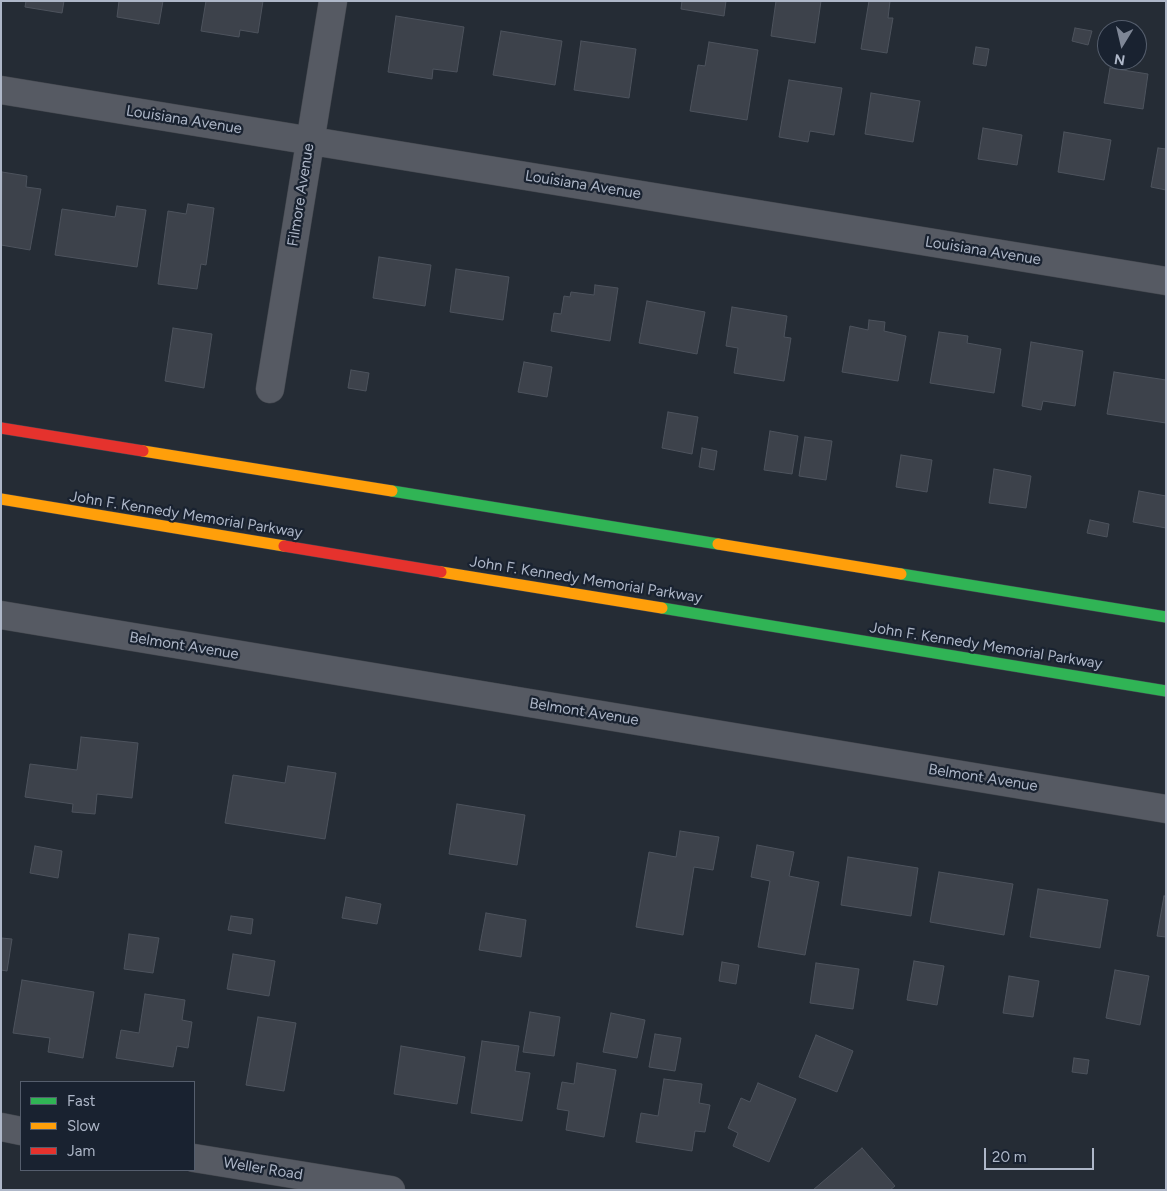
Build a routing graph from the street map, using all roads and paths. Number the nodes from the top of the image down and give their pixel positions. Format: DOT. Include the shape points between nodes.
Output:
graph roads {
  1 [pos="333,1"];
  2 [pos="1,90"];
  3 [pos="310,140"];
  4 [pos="1166,281"];
  5 [pos="270,389"];
  6 [pos="1,428"];
  7 [pos="1,499"];
  8 [pos="1,615"];
  9 [pos="1166,617"];
  10 [pos="1166,691"];
  11 [pos="1166,809"];
  12 [pos="1,1127"];
  13 [pos="20,1130"];
  14 [pos="195,1158"];
  15 [pos="391,1190"];
  1 -- 3 [label="street, Filmore Avenue"];
  2 -- 3 [label="street, Louisiana Avenue"];
  3 -- 4 [label="street, Louisiana Avenue"];
  3 -- 5 [label="street, Filmore Avenue"];
  6 -- 9 [label="highway"];
  7 -- 10 [label="highway, John F. Kennedy Memorial Parkway"];
  8 -- 11 [label="street, Belmont Avenue"];
  12 -- 13 [label="street"];
  14 -- 15 [label="street, Weller Road"];
}
